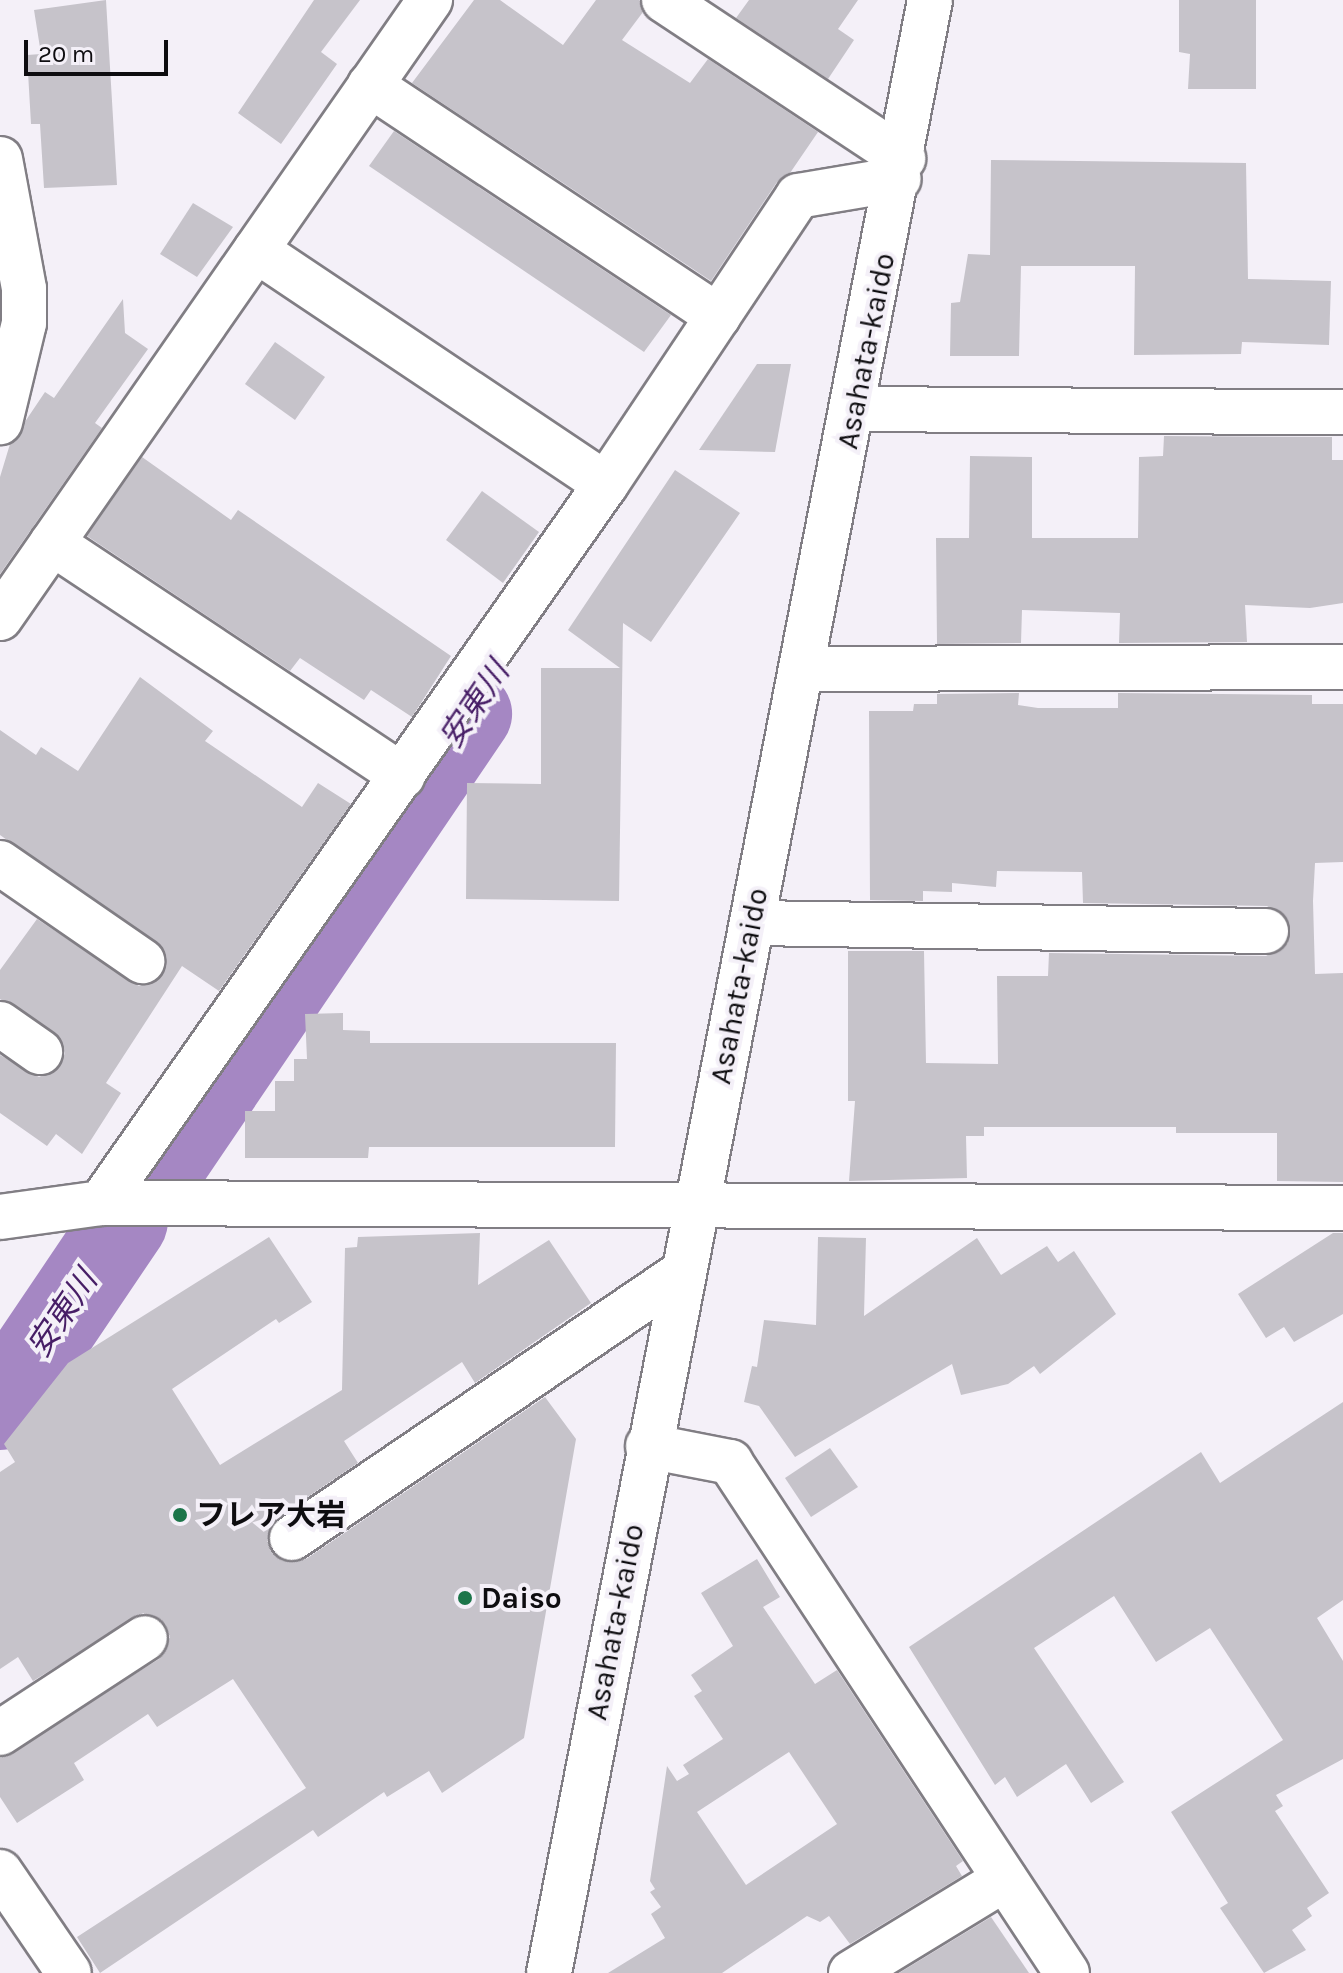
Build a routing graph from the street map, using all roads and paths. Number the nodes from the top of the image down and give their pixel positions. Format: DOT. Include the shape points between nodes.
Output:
graph roads {
  1 [pos="430,0"];
  2 [pos="664,0"];
  3 [pos="930,0"];
  4 [pos="370,85"];
  5 [pos="0,159"];
  6 [pos="901,168"];
  7 [pos="256,250"];
  8 [pos="718,316"];
  9 [pos="855,409"];
  10 [pos="1343,412"];
  11 [pos="0,422"];
  12 [pos="606,484"];
  13 [pos="52,543"];
  14 [pos="0,618"];
  15 [pos="1343,667"];
  16 [pos="802,669"];
  17 [pos="403,776"];
  18 [pos="0,863"];
  19 [pos="752,923"];
  20 [pos="1266,931"];
  21 [pos="142,961"];
  22 [pos="0,1024"];
  23 [pos="40,1052"];
  24 [pos="101,1203"];
  25 [pos="695,1208"];
  26 [pos="1343,1208"];
  27 [pos="0,1217"];
  28 [pos="682,1273"];
  29 [pos="648,1446"];
  30 [pos="292,1538"];
  31 [pos="145,1638"];
  32 [pos="0,1733"];
  33 [pos="0,1872"];
  34 [pos="1005,1879"];
  35 [pos="69,1973"];
  36 [pos="549,1973"];
  37 [pos="851,1973"];
  38 [pos="1067,1973"];
  1 -- 4 [label="street"];
  2 -- 6 [label="street"];
  3 -- 6 [label="street, Asahata-kaido"];
  4 -- 7 [label="street"];
  4 -- 8 [label="street"];
  5 -- 11 [label="street" via="24,289 24,323"];
  6 -- 8 [label="street" via="798,196"];
  6 -- 9 [label="street, Asahata-kaido"];
  7 -- 12 [label="street"];
  7 -- 13 [label="street"];
  8 -- 12 [label="street"];
  9 -- 10 [label="street"];
  9 -- 16 [label="street, Asahata-kaido"];
  12 -- 17 [label="street"];
  13 -- 14 [label="street"];
  13 -- 17 [label="street"];
  15 -- 16 [label="street"];
  16 -- 19 [label="street, Asahata-kaido"];
  17 -- 24 [label="street"];
  18 -- 21 [label="street"];
  19 -- 20 [label="street"];
  19 -- 25 [label="street, Asahata-kaido"];
  22 -- 23 [label="street"];
  24 -- 25 [label="street"];
  24 -- 27 [label="street"];
  25 -- 26 [label="street"];
  25 -- 28 [label="street, Asahata-kaido"];
  28 -- 29 [label="street, Asahata-kaido"];
  28 -- 30 [label="street"];
  29 -- 34 [label="street" via="730,1462"];
  29 -- 36 [label="street, Asahata-kaido"];
  31 -- 32 [label="street"];
  33 -- 35 [label="street"];
  34 -- 37 [label="street"];
  34 -- 38 [label="street"];
}
